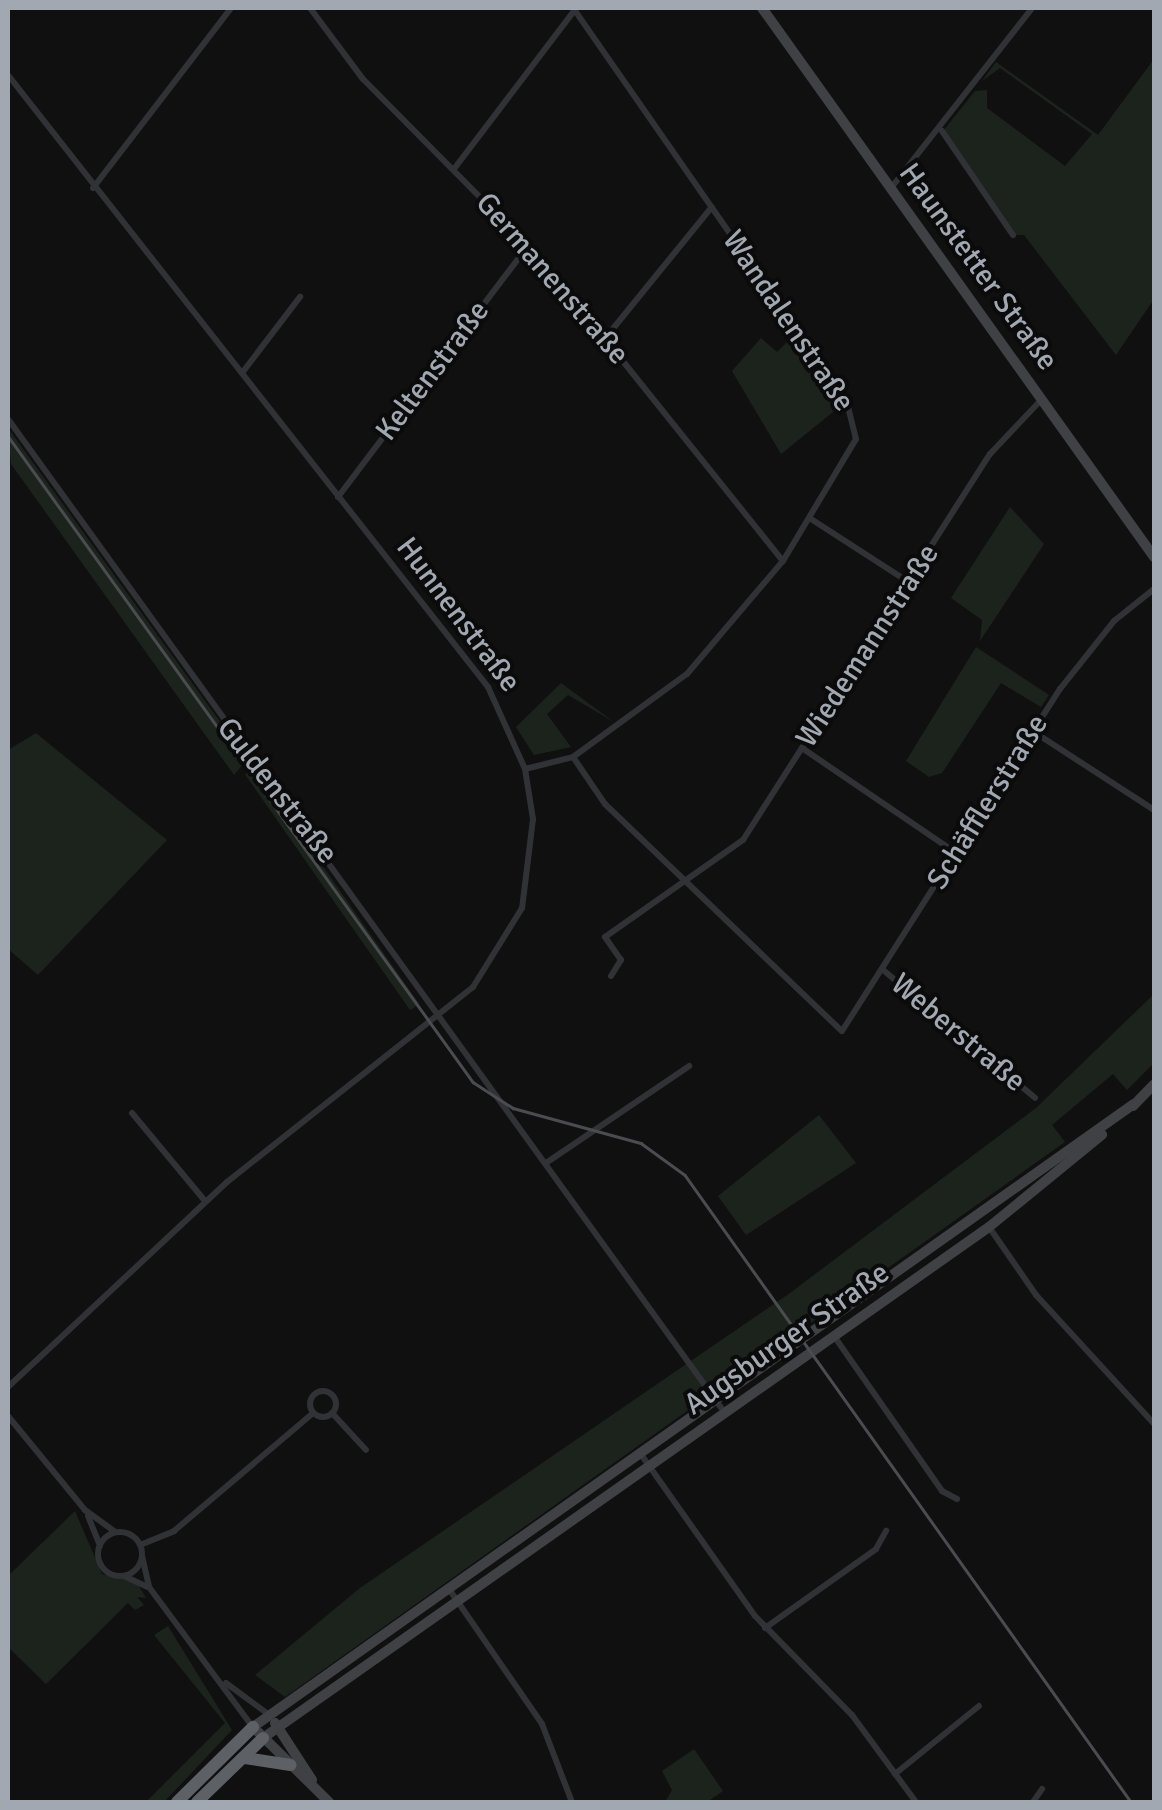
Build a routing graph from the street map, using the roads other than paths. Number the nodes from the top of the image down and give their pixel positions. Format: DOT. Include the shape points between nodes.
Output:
graph roads {
  1 [pos="232,8"];
  2 [pos="310,8"];
  3 [pos="575,8"];
  4 [pos="762,8"];
  5 [pos="1032,8"];
  6 [pos="8,75"];
  7 [pos="942,131"];
  8 [pos="454,169"];
  9 [pos="93,188"];
  10 [pos="891,188"];
  11 [pos="712,208"];
  12 [pos="1013,235"];
  13 [pos="528,246"];
  14 [pos="300,297"];
  15 [pos="607,336"];
  16 [pos="242,372"];
  17 [pos="1042,399"];
  18 [pos="8,419"];
  19 [pos="338,497"];
  20 [pos="811,519"];
  21 [pos="1153,552"];
  22 [pos="783,560"];
  23 [pos="910,583"];
  24 [pos="1154,590"];
  25 [pos="1033,732"];
  26 [pos="802,748"];
  27 [pos="573,757"];
  28 [pos="525,769"];
  29 [pos="1154,810"];
  30 [pos="956,853"];
  31 [pos="683,881"];
  32 [pos="882,969"];
  33 [pos="612,976"];
  34 [pos="436,1016"];
  35 [pos="689,1066"];
  36 [pos="1154,1084"];
  37 [pos="1035,1098"];
  38 [pos="1134,1104"];
  39 [pos="132,1113"];
  40 [pos="546,1164"];
  41 [pos="205,1201"];
  42 [pos="988,1227"];
  43 [pos="834,1336"];
  44 [pos="8,1387"];
  45 [pos="716,1399"];
  46 [pos="725,1412"];
  47 [pos="313,1413"];
  48 [pos="332,1414"];
  49 [pos="8,1416"];
  50 [pos="1154,1424"];
  51 [pos="366,1450"];
  52 [pos="640,1453"];
  53 [pos="649,1466"];
  54 [pos="958,1499"];
  55 [pos="85,1510"];
  56 [pos="886,1531"];
  57 [pos="115,1532"];
  58 [pos="140,1545"];
  59 [pos="100,1546"];
  60 [pos="142,1556"];
  61 [pos="123,1575"];
  62 [pos="149,1587"];
  63 [pos="448,1588"];
  64 [pos="457,1601"];
  65 [pos="765,1628"];
  66 [pos="226,1682"];
  67 [pos="979,1706"];
  68 [pos="268,1714"];
  69 [pos="253,1727"];
  70 [pos="278,1727"];
  71 [pos="263,1738"];
  72 [pos="242,1758"];
  73 [pos="290,1765"];
  74 [pos="895,1774"];
  75 [pos="1042,1789"];
  76 [pos="325,1798"];
  77 [pos="177,1802"];
  78 [pos="197,1802"];
  79 [pos="572,1802"];
  80 [pos="916,1802"];
  81 [pos="1033,1802"];
  1 -- 9 [label="street"];
  2 -- 8 [label="street, Germanenstraße" via="363,78"];
  3 -- 8 [label="street"];
  3 -- 11 [label="street, Wandalenstraße"];
  4 -- 10 [label="street, Haunstetter Straße"];
  5 -- 7 [label="street"];
  6 -- 9 [label="street, Hunnenstraße"];
  7 -- 10 [label="street"];
  7 -- 12 [label="street"];
  8 -- 13 [label="street, Germanenstraße"];
  9 -- 16 [label="street, Hunnenstraße"];
  10 -- 17 [label="street, Haunstetter Straße"];
  11 -- 15 [label="street"];
  11 -- 20 [label="street, Wandalenstraße" via="852,414 851,456"];
  13 -- 15 [label="street, Germanenstraße"];
  13 -- 19 [label="street, Keltenstraße"];
  14 -- 16 [label="street"];
  15 -- 22 [label="street, Germanenstraße"];
  16 -- 19 [label="street, Hunnenstraße"];
  17 -- 21 [label="street, Haunstetter Straße"];
  17 -- 23 [label="street, Wiedemannstraße" via="990,454"];
  18 -- 34 [label="street, Guldenstraße"];
  19 -- 28 [label="street, Hunnenstraße" via="488,687"];
  20 -- 22 [label="street, Wandalenstraße"];
  20 -- 23 [label="street"];
  22 -- 27 [label="street, Wandalenstraße" via="671,689"];
  23 -- 26 [label="street, Wiedemannstraße"];
  24 -- 25 [label="street, Schäfflerstraße" via="1084,655"];
  25 -- 29 [label="street"];
  25 -- 30 [label="street, Schäfflerstraße"];
  26 -- 30 [label="street"];
  26 -- 31 [label="street, Wiedemannstraße" via="742,840"];
  27 -- 28 [label="street, Wandalenstraße"];
  27 -- 31 [label="street" via="584,781"];
  28 -- 34 [label="street, Hunnenstraße" via="533,819 522,908 485,973"];
  30 -- 32 [label="street, Schäfflerstraße"];
  31 -- 32 [label="street, Schäfflerstraße" via="842,1031"];
  31 -- 33 [label="street, Wiedemannstraße" via="605,937 622,960"];
  32 -- 37 [label="street, Weberstraße"];
  34 -- 40 [label="street, Guldenstraße"];
  34 -- 41 [label="street, Hunnenstraße"];
  35 -- 40 [label="street"];
  36 -- 38 [label="street, Augsburger Straße"];
  38 -- 42 [label="street, Augsburger Straße"];
  38 -- 45 [label="street, Augsburger Straße"];
  39 -- 41 [label="street"];
  40 -- 45 [label="street, Guldenstraße"];
  41 -- 44 [label="street, Hunnenstraße"];
  42 -- 43 [label="street, Augsburger Straße"];
  42 -- 50 [label="street" via="1036,1295"];
  43 -- 46 [label="street, Augsburger Straße"];
  43 -- 54 [label="street" via="942,1491"];
  45 -- 46 [label="street, Guldenstraße"];
  45 -- 52 [label="street, Augsburger Straße"];
  46 -- 53 [label="street, Augsburger Straße"];
  47 -- 48 [label="street"];
  47 -- 48 [label="street" via="311,1397 323,1391 334,1397"];
  47 -- 58 [label="street" via="174,1531"];
  48 -- 51 [label="street"];
  49 -- 55 [label="street"];
  52 -- 53 [label="street"];
  52 -- 63 [label="street, Augsburger Straße"];
  53 -- 64 [label="street, Augsburger Straße"];
  53 -- 65 [label="street"];
  55 -- 57 [label="street"];
  55 -- 59 [label="street"];
  56 -- 65 [label="street" via="876,1548"];
  57 -- 58 [label="street"];
  57 -- 59 [label="street"];
  58 -- 60 [label="street"];
  59 -- 61 [label="street" via="104,1569"];
  60 -- 61 [label="street"];
  60 -- 62 [label="street"];
  61 -- 62 [label="street"];
  62 -- 66 [label="street"];
  63 -- 64 [label="street"];
  63 -- 68 [label="street, Augsburger Straße"];
  64 -- 70 [label="street, Augsburger Straße"];
  64 -- 79 [label="street" via="542,1724"];
  65 -- 74 [label="street" via="852,1715"];
  66 -- 68 [label="street"];
  66 -- 69 [label="street"];
  67 -- 74 [label="street"];
  68 -- 69 [label="street, Augsburger Straße"];
  68 -- 70 [label="street"];
  69 -- 71 [label="street"];
  69 -- 77 [label="highway"];
  70 -- 71 [label="street, Augsburger Straße"];
  70 -- 76 [label="street"];
  71 -- 72 [label="highway"];
  71 -- 73 [label="street"];
  72 -- 73 [label="highway"];
  72 -- 78 [label="highway"];
  73 -- 76 [label="street"];
  74 -- 80 [label="street"];
  75 -- 81 [label="street"];
}
